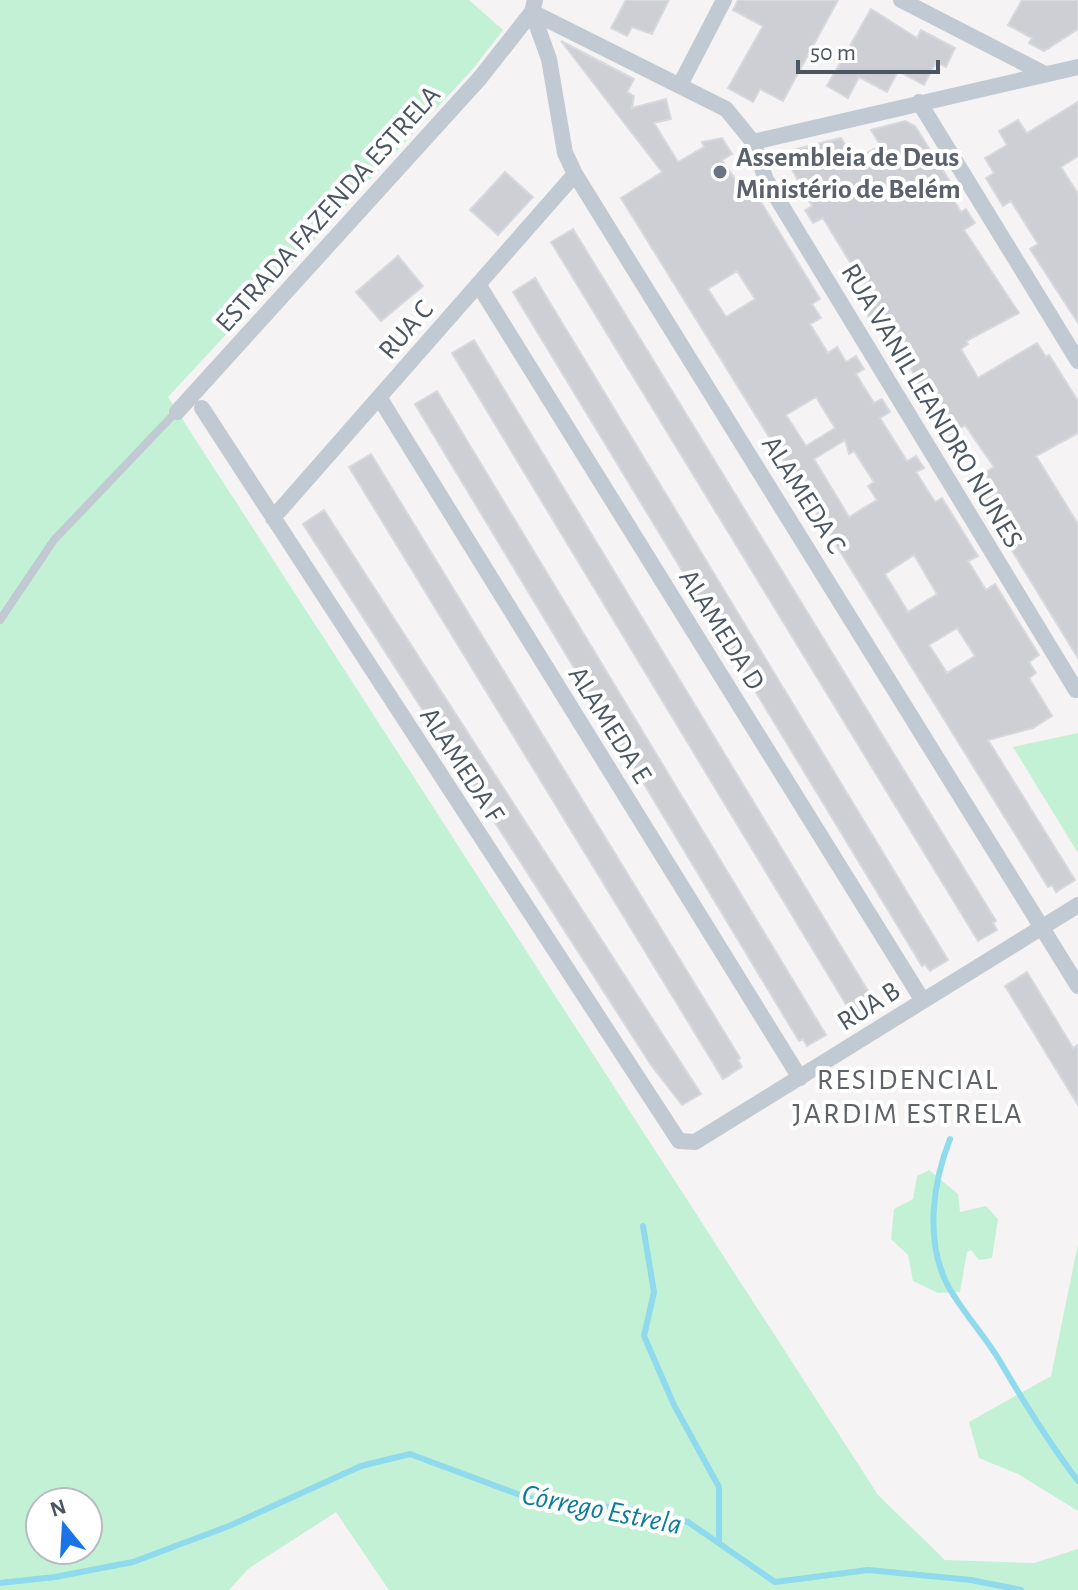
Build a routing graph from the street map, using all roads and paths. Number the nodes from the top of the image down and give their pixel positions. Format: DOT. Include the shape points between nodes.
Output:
graph roads {
  1 [pos="724,0"];
  2 [pos="901,0"];
  3 [pos="534,6"];
  4 [pos="1078,67"];
  5 [pos="1045,74"];
  6 [pos="680,85"];
  7 [pos="919,102"];
  8 [pos="753,142"];
  9 [pos="575,174"];
  10 [pos="478,284"];
  11 [pos="1078,361"];
  12 [pos="379,397"];
  13 [pos="202,408"];
  14 [pos="177,412"];
  15 [pos="273,518"];
  16 [pos="0,620"];
  17 [pos="1076,690"];
  18 [pos="1078,905"];
  19 [pos="1043,927"];
  20 [pos="1078,986"];
  21 [pos="923,1001"];
  22 [pos="800,1078"];
  23 [pos="684,1143"];
  1 -- 6 [label="street"];
  2 -- 5 [label="street"];
  3 -- 6 [label="street"];
  3 -- 9 [label="street, ALAMEDA C" via="565,153"];
  3 -- 14 [label="street, ESTRADA FAZENDA ESTRELA" via="480,78"];
  4 -- 5 [label="street"];
  5 -- 7 [label="street"];
  6 -- 8 [label="street" via="726,109"];
  7 -- 8 [label="street"];
  7 -- 11 [label="street"];
  8 -- 17 [label="street, RUA VANIL LEANDRO NUNES" via="766,180"];
  9 -- 10 [label="street, RUA C"];
  9 -- 19 [label="street, ALAMEDA C"];
  10 -- 12 [label="street, RUA C"];
  10 -- 21 [label="street, ALAMEDA D"];
  12 -- 15 [label="street, RUA C"];
  12 -- 22 [label="street, ALAMEDA E"];
  13 -- 15 [label="street, ALAMEDA F"];
  14 -- 16 [label="lane" via="54,540"];
  15 -- 23 [label="street, ALAMEDA F" via="674,1137"];
  18 -- 19 [label="street, RUA B"];
  19 -- 20 [label="street, ALAMEDA C"];
  19 -- 21 [label="street, RUA B"];
  21 -- 22 [label="street, RUA B"];
  22 -- 23 [label="street, RUA B" via="695,1142"];
}
